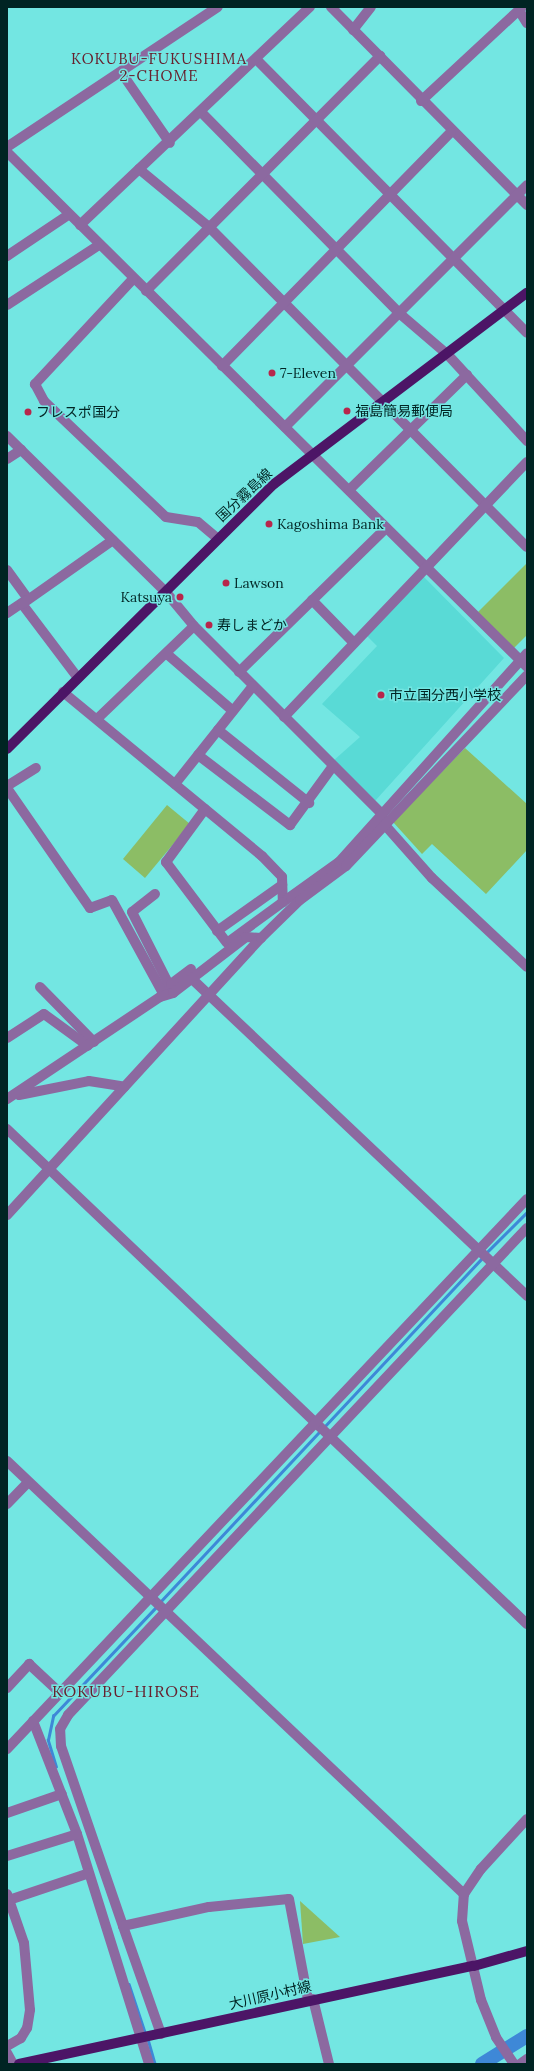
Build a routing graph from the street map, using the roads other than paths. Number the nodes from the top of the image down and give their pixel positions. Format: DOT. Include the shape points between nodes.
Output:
graph roads {
  1 [pos="218,7"];
  2 [pos="310,7"];
  3 [pos="331,7"];
  4 [pos="371,7"];
  5 [pos="521,9"];
  6 [pos="527,23"];
  7 [pos="353,30"];
  8 [pos="380,56"];
  9 [pos="256,59"];
  10 [pos="121,72"];
  11 [pos="421,101"];
  12 [pos="202,112"];
  13 [pos="317,119"];
  14 [pos="451,132"];
  15 [pos="170,143"];
  16 [pos="7,147"];
  17 [pos="7,152"];
  18 [pos="138,170"];
  19 [pos="265,174"];
  20 [pos="527,185"];
  21 [pos="516,194"];
  22 [pos="389,195"];
  23 [pos="527,205"];
  24 [pos="68,215"];
  25 [pos="80,225"];
  26 [pos="208,227"];
  27 [pos="99,245"];
  28 [pos="335,249"];
  29 [pos="7,256"];
  30 [pos="451,259"];
  31 [pos="133,279"];
  32 [pos="146,291"];
  33 [pos="527,293"];
  34 [pos="283,302"];
  35 [pos="7,305"];
  36 [pos="504,310"];
  37 [pos="399,313"];
  38 [pos="527,333"];
  39 [pos="448,355"];
  40 [pos="346,365"];
  41 [pos="222,366"];
  42 [pos="467,375"];
  43 [pos="383,401"];
  44 [pos="285,427"];
  45 [pos="410,428"];
  46 [pos="7,436"];
  47 [pos="527,440"];
  48 [pos="21,450"];
  49 [pos="311,454"];
  50 [pos="7,459"];
  51 [pos="527,462"];
  52 [pos="349,490"];
  53 [pos="486,507"];
  54 [pos="386,528"];
  55 [pos="218,539"];
  56 [pos="112,540"];
  57 [pos="527,547"];
  58 [pos="425,567"];
  59 [pos="7,570"];
  60 [pos="165,591"];
  61 [pos="28,599"];
  62 [pos="312,600"];
  63 [pos="7,613"];
  64 [pos="194,626"];
  65 [pos="354,643"];
  66 [pos="527,653"];
  67 [pos="167,654"];
  68 [pos="523,664"];
  69 [pos="239,672"];
  70 [pos="527,675"];
  71 [pos="78,678"];
  72 [pos="253,686"];
  73 [pos="63,692"];
  74 [pos="233,711"];
  75 [pos="284,717"];
  76 [pos="97,719"];
  77 [pos="218,730"];
  78 [pos="7,749"];
  79 [pos="198,755"];
  80 [pos="333,766"];
  81 [pos="36,768"];
  82 [pos="175,784"];
  83 [pos="7,787"];
  84 [pos="309,803"];
  85 [pos="205,809"];
  86 [pos="381,814"];
  87 [pos="384,824"];
  88 [pos="282,885"];
  89 [pos="155,894"];
  90 [pos="298,897"];
  91 [pos="283,902"];
  92 [pos="217,931"];
  93 [pos="244,934"];
  94 [pos="261,938"];
  95 [pos="227,943"];
  96 [pos="527,967"];
  97 [pos="191,978"];
  98 [pos="40,987"];
  99 [pos="169,991"];
  100 [pos="210,998"];
  101 [pos="7,1038"];
  102 [pos="91,1044"];
  103 [pos="125,1087"];
  104 [pos="7,1099"];
  105 [pos="7,1129"];
  106 [pos="50,1170"];
  107 [pos="527,1199"];
  108 [pos="7,1215"];
  109 [pos="527,1228"];
  110 [pos="480,1252"];
  111 [pos="492,1262"];
  112 [pos="527,1296"];
  113 [pos="318,1426"];
  114 [pos="329,1437"];
  115 [pos="7,1461"];
  116 [pos="28,1482"];
  117 [pos="7,1504"];
  118 [pos="154,1599"];
  119 [pos="166,1610"];
  120 [pos="527,1624"];
  121 [pos="7,1688"];
  122 [pos="59,1692"];
  123 [pos="33,1721"];
  124 [pos="7,1749"];
  125 [pos="62,1794"];
  126 [pos="7,1813"];
  127 [pos="527,1819"];
  128 [pos="77,1834"];
  129 [pos="7,1856"];
  130 [pos="89,1873"];
  131 [pos="464,1894"];
  132 [pos="8,1897"];
  133 [pos="123,1926"];
  134 [pos="527,1950"];
  135 [pos="474,1966"];
  136 [pos="310,1998"];
  137 [pos="160,2034"];
  138 [pos="144,2038"];
  139 [pos="7,2046"];
  140 [pos="7,2053"];
  141 [pos="527,2059"];
  142 [pos="13,2064"];
  143 [pos="19,2064"];
  144 [pos="149,2064"];
  145 [pos="328,2064"];
  146 [pos="516,2064"];
  1 -- 10 [label="street"];
  2 -- 9 [label="street"];
  3 -- 7 [label="street"];
  4 -- 7 [label="street"];
  5 -- 6 [label="street"];
  5 -- 11 [label="street"];
  7 -- 8 [label="street"];
  8 -- 11 [label="street"];
  8 -- 13 [label="street"];
  9 -- 12 [label="street"];
  9 -- 13 [label="street"];
  10 -- 15 [label="street"];
  10 -- 16 [label="street"];
  11 -- 14 [label="street"];
  12 -- 15 [label="street"];
  12 -- 19 [label="street"];
  13 -- 19 [label="street"];
  13 -- 22 [label="street"];
  14 -- 21 [label="street"];
  14 -- 22 [label="street"];
  15 -- 18 [label="street"];
  17 -- 24 [label="street"];
  18 -- 25 [label="street"];
  18 -- 26 [label="street"];
  19 -- 26 [label="street"];
  19 -- 28 [label="street"];
  20 -- 21 [label="street"];
  21 -- 23 [label="street"];
  21 -- 30 [label="street"];
  22 -- 28 [label="street"];
  22 -- 30 [label="street"];
  24 -- 25 [label="street"];
  24 -- 29 [label="street"];
  25 -- 27 [label="street"];
  26 -- 32 [label="street"];
  26 -- 34 [label="street"];
  27 -- 31 [label="street"];
  27 -- 35 [label="street"];
  28 -- 34 [label="street"];
  28 -- 37 [label="street"];
  30 -- 36 [label="street"];
  30 -- 37 [label="street"];
  31 -- 32 [label="street"];
  31 -- 55 [label="street" via="35,384 44,401 166,517 198,522"];
  32 -- 41 [label="street"];
  33 -- 36 [label="main road, 国分霧島線"];
  34 -- 40 [label="street"];
  34 -- 41 [label="street"];
  36 -- 38 [label="street"];
  36 -- 39 [label="main road, 国分霧島線"];
  37 -- 39 [label="street"];
  37 -- 40 [label="street"];
  39 -- 42 [label="street"];
  39 -- 43 [label="main road, 国分霧島線"];
  40 -- 43 [label="street"];
  40 -- 44 [label="street"];
  41 -- 44 [label="street"];
  42 -- 45 [label="street"];
  42 -- 47 [label="street"];
  43 -- 45 [label="street"];
  43 -- 49 [label="main road, 国分霧島線"];
  44 -- 49 [label="street"];
  45 -- 52 [label="street"];
  45 -- 53 [label="street"];
  46 -- 48 [label="street"];
  48 -- 50 [label="street"];
  48 -- 56 [label="street"];
  49 -- 52 [label="street"];
  49 -- 55 [label="main road, 国分霧島線"];
  51 -- 53 [label="street"];
  52 -- 54 [label="street"];
  53 -- 57 [label="street"];
  53 -- 58 [label="street"];
  54 -- 58 [label="street"];
  54 -- 62 [label="street"];
  55 -- 60 [label="main road, 国分霧島線"];
  56 -- 60 [label="street"];
  56 -- 61 [label="street"];
  58 -- 65 [label="street"];
  58 -- 68 [label="street"];
  59 -- 61 [label="street"];
  60 -- 64 [label="street"];
  60 -- 71 [label="main road, 国分霧島線"];
  61 -- 63 [label="street"];
  61 -- 71 [label="street" via="22,604"];
  62 -- 65 [label="street"];
  62 -- 69 [label="street"];
  64 -- 67 [label="street"];
  64 -- 69 [label="street"];
  65 -- 75 [label="street"];
  66 -- 68 [label="street"];
  67 -- 74 [label="street"];
  67 -- 76 [label="street"];
  68 -- 86 [label="street"];
  69 -- 72 [label="street"];
  70 -- 87 [label="street"];
  71 -- 73 [label="main road, 国分霧島線"];
  72 -- 74 [label="street"];
  72 -- 75 [label="street"];
  73 -- 76 [label="street"];
  73 -- 78 [label="main road, 国分霧島線"];
  74 -- 77 [label="street"];
  75 -- 80 [label="street"];
  76 -- 82 [label="street"];
  77 -- 79 [label="street"];
  77 -- 84 [label="street"];
  79 -- 82 [label="street"];
  79 -- 84 [label="street" via="290,825"];
  80 -- 84 [label="street"];
  80 -- 86 [label="street"];
  81 -- 83 [label="street"];
  82 -- 85 [label="street"];
  83 -- 99 [label="street" via="90,908 112,900"];
  85 -- 88 [label="street" via="262,856 282,877"];
  85 -- 92 [label="street" via="166,862"];
  86 -- 87 [label="street"];
  86 -- 90 [label="street" via="339,862"];
  87 -- 90 [label="street" via="346,866"];
  87 -- 96 [label="street" via="432,878"];
  88 -- 91 [label="street"];
  88 -- 92 [label="street"];
  89 -- 99 [label="street" via="132,912"];
  90 -- 91 [label="street"];
  90 -- 94 [label="street"];
  91 -- 93 [label="street"];
  92 -- 95 [label="street"];
  93 -- 94 [label="street"];
  93 -- 95 [label="street"];
  93 -- 97 [label="street"];
  94 -- 100 [label="street"];
  95 -- 99 [label="street"];
  97 -- 99 [label="street"];
  97 -- 100 [label="street"];
  98 -- 102 [label="street"];
  99 -- 102 [label="street"];
  100 -- 103 [label="street"];
  100 -- 110 [label="street"];
  101 -- 102 [label="street" via="44,1014"];
  102 -- 104 [label="street"];
  103 -- 104 [label="street" via="89,1081"];
  103 -- 106 [label="street"];
  105 -- 106 [label="street"];
  106 -- 108 [label="street"];
  106 -- 113 [label="street"];
  107 -- 110 [label="street"];
  109 -- 111 [label="street"];
  110 -- 111 [label="street"];
  110 -- 113 [label="street"];
  111 -- 112 [label="street"];
  111 -- 114 [label="street"];
  113 -- 114 [label="street"];
  113 -- 118 [label="street"];
  114 -- 119 [label="street"];
  114 -- 120 [label="street"];
  115 -- 116 [label="street"];
  116 -- 117 [label="street"];
  116 -- 118 [label="street"];
  118 -- 119 [label="street"];
  118 -- 122 [label="street"];
  119 -- 131 [label="street"];
  119 -- 133 [label="street" via="68,1715 60,1729 61,1746"];
  121 -- 122 [label="street" via="29,1664"];
  122 -- 123 [label="street"];
  123 -- 124 [label="street"];
  123 -- 125 [label="street"];
  125 -- 126 [label="street"];
  125 -- 128 [label="street"];
  127 -- 131 [label="street" via="481,1869"];
  128 -- 129 [label="street"];
  128 -- 130 [label="street"];
  130 -- 132 [label="street"];
  130 -- 138 [label="street"];
  131 -- 135 [label="street" via="462,1921"];
  132 -- 139 [label="street" via="24,1943 30,2010 27,2028 21,2038"];
  133 -- 136 [label="street" via="210,1907 289,1899"];
  133 -- 137 [label="street"];
  134 -- 135 [label="main road, 大川原小村線"];
  135 -- 136 [label="main road, 大川原小村線"];
  135 -- 146 [label="street" via="496,2037"];
  136 -- 137 [label="main road, 大川原小村線"];
  136 -- 145 [label="street"];
  137 -- 138 [label="main road, 大川原小村線"];
  138 -- 143 [label="main road, 大川原小村線"];
  138 -- 144 [label="street"];
  140 -- 142 [label="street"];
  141 -- 146 [label="street"];
}
